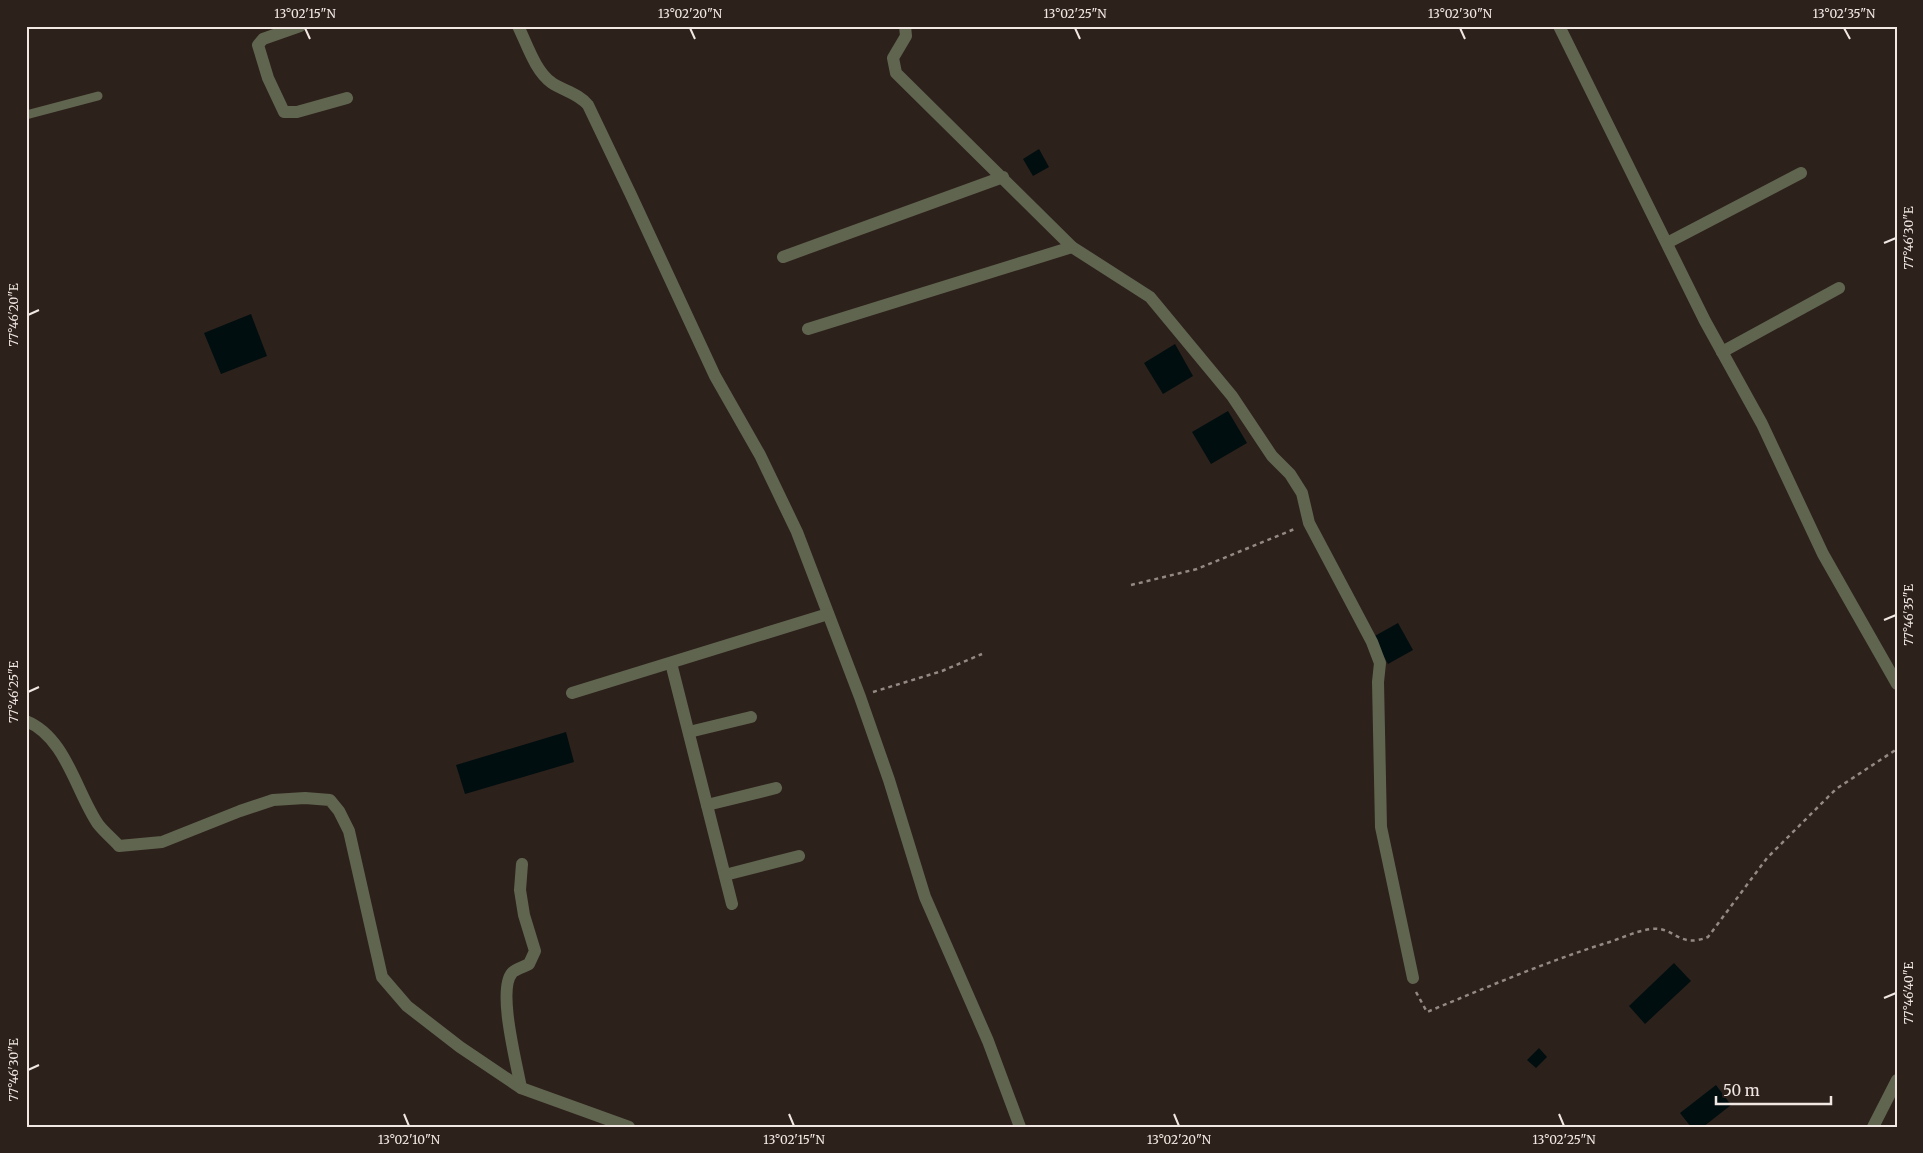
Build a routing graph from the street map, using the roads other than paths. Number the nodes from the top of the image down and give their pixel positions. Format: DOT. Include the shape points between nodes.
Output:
graph roads {
  1 [pos="300,26"];
  2 [pos="518,26"];
  3 [pos="905,26"];
  4 [pos="1559,26"];
  5 [pos="98,96"];
  6 [pos="347,98"];
  7 [pos="26,115"];
  8 [pos="1801,173"];
  9 [pos="1003,177"];
  10 [pos="1667,244"];
  11 [pos="1072,246"];
  12 [pos="783,257"];
  13 [pos="1838,288"];
  14 [pos="808,329"];
  15 [pos="1722,352"];
  16 [pos="828,614"];
  17 [pos="671,662"];
  18 [pos="1897,684"];
  19 [pos="572,693"];
  20 [pos="751,716"];
  21 [pos="26,721"];
  22 [pos="689,732"];
  23 [pos="776,788"];
  24 [pos="707,805"];
  25 [pos="799,856"];
  26 [pos="522,864"];
  27 [pos="725,875"];
  28 [pos="732,904"];
  29 [pos="1413,978"];
  30 [pos="1897,1080"];
  31 [pos="522,1088"];
  32 [pos="629,1127"];
  33 [pos="1020,1127"];
  34 [pos="1873,1127"];
  1 -- 6 [label="street" via="263,39 258,45 268,78 284,112 298,112"];
  2 -- 16 [label="street" via="540,70 551,82 588,105 715,376 760,455 797,532"];
  3 -- 9 [label="street" via="906,36 893,58 896,73"];
  4 -- 10 [label="street"];
  5 -- 7 [label="lane"];
  8 -- 10 [label="street"];
  9 -- 11 [label="street"];
  9 -- 12 [label="street"];
  10 -- 15 [label="street"];
  11 -- 14 [label="street"];
  11 -- 29 [label="street" via="1150,297 1232,396 1302,494 1309,523 1372,642 1380,663 1381,827"];
  13 -- 15 [label="street"];
  15 -- 18 [label="street" via="1762,424 1822,554"];
  16 -- 17 [label="street"];
  16 -- 33 [label="street" via="889,780 925,897 988,1041"];
  17 -- 19 [label="street"];
  17 -- 22 [label="street"];
  20 -- 22 [label="street"];
  21 -- 31 [label="street" via="39,726 66,760 98,824 119,846 162,842 273,800 330,800 339,810 348,831 382,977 407,1006 460,1047"];
  22 -- 24 [label="street"];
  23 -- 24 [label="street"];
  24 -- 27 [label="street"];
  25 -- 27 [label="street"];
  26 -- 31 [label="street" via="520,890 535,951 529,964 512,972 506,984 508,1023"];
  27 -- 28 [label="street"];
  30 -- 34 [label="street"];
  31 -- 32 [label="street"];
}
